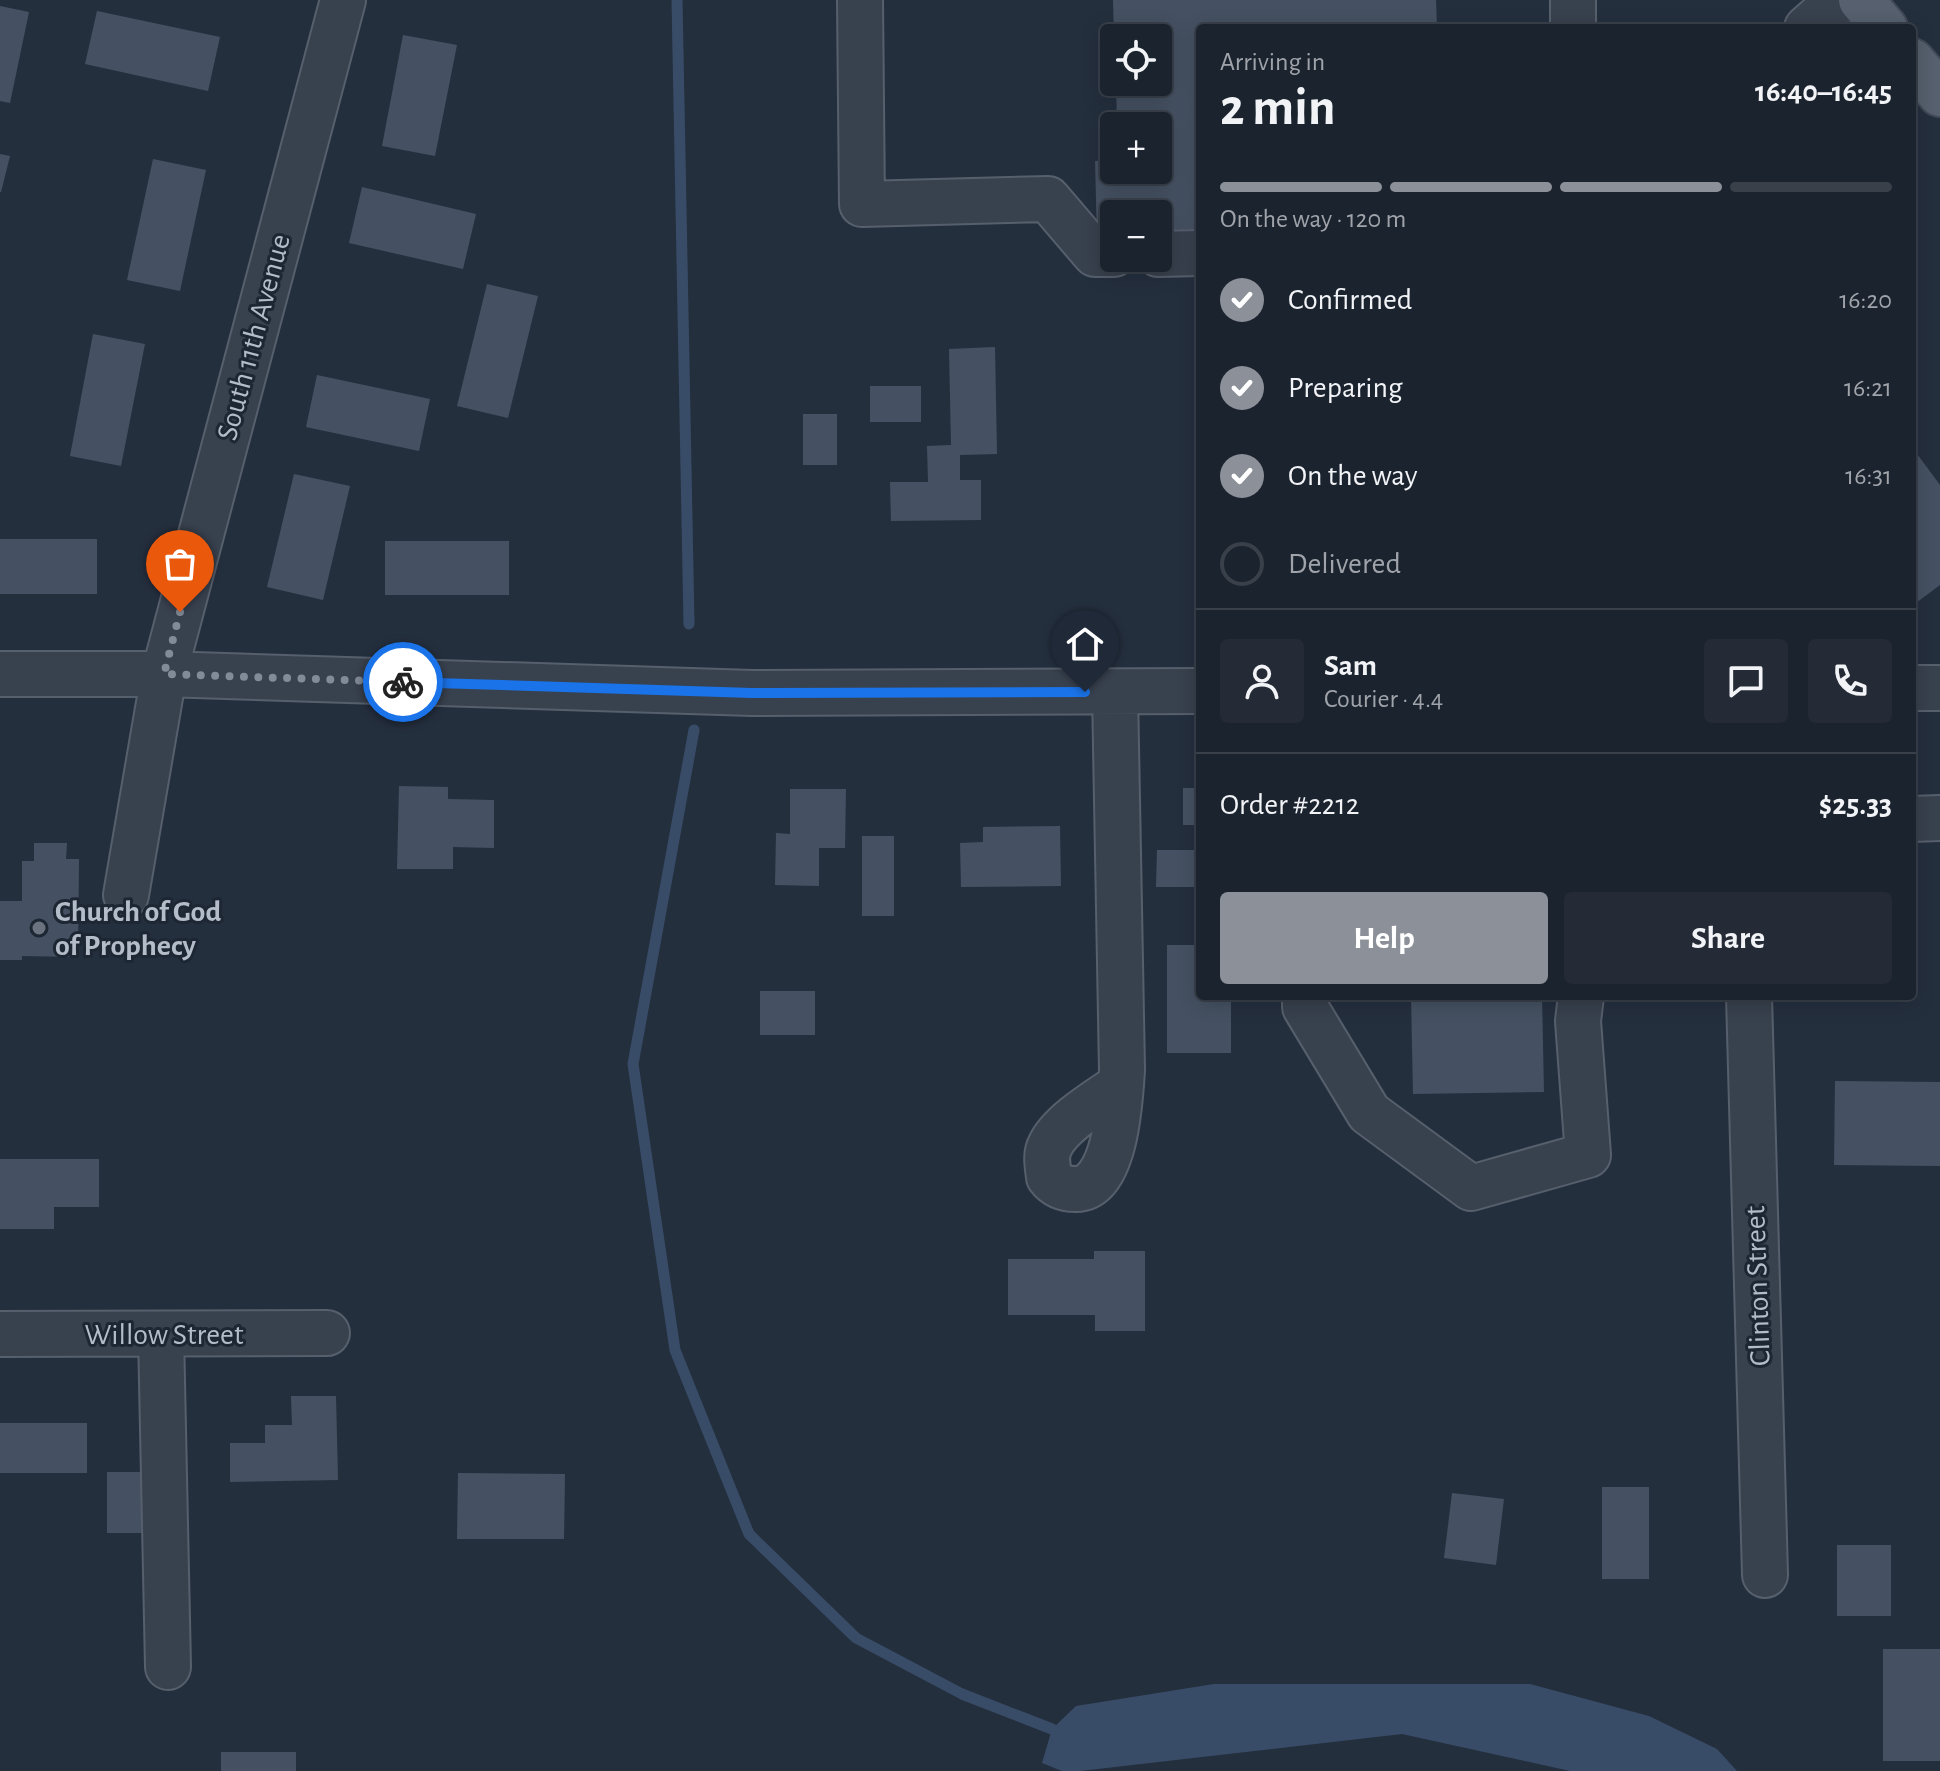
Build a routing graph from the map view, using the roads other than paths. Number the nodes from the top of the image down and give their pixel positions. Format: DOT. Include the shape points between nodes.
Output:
graph roads {
  1 [pos="343,0"];
  2 [pos="860,0"];
  3 [pos="1573,0"];
  4 [pos="1839,0"];
  5 [pos="1861,0"];
  6 [pos="1573,24"];
  7 [pos="1812,24"];
  8 [pos="1882,24"];
  9 [pos="1916,66"];
  10 [pos="1940,94"];
  11 [pos="1196,253"];
  12 [pos="1100,254"];
  13 [pos="1172,254"];
  14 [pos="0,674"];
  15 [pos="164,674"];
  16 [pos="1916,688"];
  17 [pos="1940,688"];
  18 [pos="1196,691"];
  19 [pos="1115,692"];
  20 [pos="1940,818"];
  21 [pos="1916,819"];
  22 [pos="126,895"];
  23 [pos="1305,1000"];
  24 [pos="1581,1000"];
  25 [pos="1749,1000"];
  26 [pos="1121,1085"];
  27 [pos="327,1333"];
  28 [pos="0,1334"];
  29 [pos="161,1334"];
  30 [pos="1765,1575"];
  31 [pos="168,1667"];
  1 -- 15 [label="street, South 11th Avenue"];
  2 -- 12 [label="street" via="862,204 1048,199"];
  3 -- 6 [label="street"];
  4 -- 7 [label="street"];
  5 -- 8 [label="main road"];
  9 -- 10 [label="main road"];
  11 -- 13 [label="street"];
  14 -- 15 [label="street"];
  15 -- 19 [label="street" via="752,693"];
  15 -- 22 [label="street, South 11th Avenue"];
  16 -- 17 [label="street"];
  18 -- 19 [label="street"];
  19 -- 26 [label="street"];
  20 -- 21 [label="street"];
  23 -- 24 [label="street" via="1369,1113 1471,1188 1588,1155"];
  25 -- 30 [label="street, Clinton Street"];
  27 -- 29 [label="street, Willow Street"];
  28 -- 29 [label="street, Willow Street"];
  29 -- 31 [label="street"];
}
